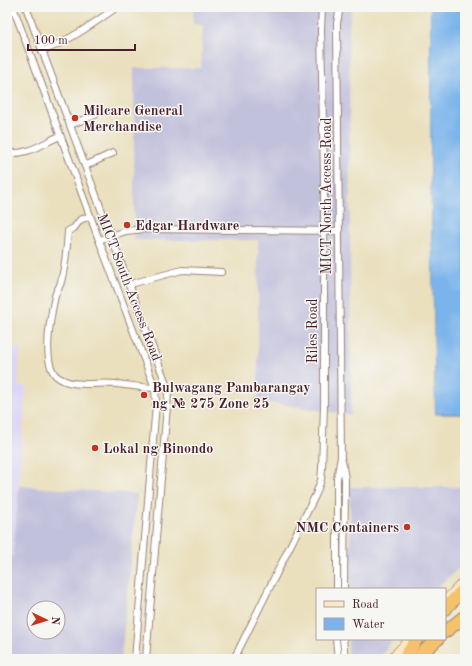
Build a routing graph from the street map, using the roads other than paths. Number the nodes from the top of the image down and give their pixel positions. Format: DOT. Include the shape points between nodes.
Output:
graph roads {
  1 [pos="13,7"];
  2 [pos="26,7"];
  3 [pos="117,7"];
  4 [pos="322,7"];
  5 [pos="340,7"];
  6 [pos="42,51"];
  7 [pos="96,115"];
  8 [pos="70,125"];
  9 [pos="60,136"];
  10 [pos="74,138"];
  11 [pos="63,143"];
  12 [pos="7,153"];
  13 [pos="113,153"];
  14 [pos="84,166"];
  15 [pos="90,216"];
  16 [pos="324,231"];
  17 [pos="338,231"];
  18 [pos="111,236"];
  19 [pos="99,240"];
  20 [pos="221,272"];
  21 [pos="129,286"];
  22 [pos="155,388"];
  23 [pos="341,457"];
  24 [pos="465,582"];
  25 [pos="337,588"];
  26 [pos="344,588"];
  27 [pos="465,588"];
  28 [pos="446,600"];
  29 [pos="446,608"];
  30 [pos="465,616"];
  31 [pos="446,631"];
  32 [pos="336,640"];
  33 [pos="343,640"];
  34 [pos="409,640"];
  35 [pos="417,640"];
  36 [pos="436,641"];
  37 [pos="135,659"];
  38 [pos="146,659"];
  39 [pos="234,659"];
  40 [pos="338,659"];
  41 [pos="345,659"];
  42 [pos="391,659"];
  43 [pos="404,659"];
  44 [pos="417,659"];
  45 [pos="425,659"];
  1 -- 9 [label="street, MICT South Access Road"];
  2 -- 6 [label="street, MICT South Access Road"];
  3 -- 6 [label="street" via="73,37"];
  4 -- 16 [label="street, Riles Road"];
  5 -- 17 [label="street, MICT North Access Road" via="337,22"];
  6 -- 8 [label="street, MICT South Access Road"];
  7 -- 8 [label="street"];
  8 -- 10 [label="street, MICT South Access Road"];
  9 -- 11 [label="street, MICT South Access Road"];
  9 -- 12 [label="street" via="36,149"];
  10 -- 11 [label="street"];
  10 -- 14 [label="street, MICT South Access Road"];
  11 -- 15 [label="street, MICT South Access Road"];
  13 -- 14 [label="street"];
  14 -- 18 [label="street, MICT South Access Road"];
  15 -- 19 [label="street, MICT South Access Road"];
  15 -- 22 [label="street" via="80,220 68,231 61,284 55,295 47,350 50,367 58,377 79,384"];
  16 -- 17 [label="street"];
  16 -- 18 [label="street" via="145,228"];
  16 -- 39 [label="street, Riles Road" via="321,480"];
  17 -- 23 [label="street, MICT North Access Road"];
  18 -- 19 [label="street"];
  18 -- 21 [label="street, MICT South Access Road"];
  19 -- 22 [label="street, MICT South Access Road"];
  20 -- 21 [label="street" via="182,270"];
  21 -- 38 [label="street, MICT South Access Road" via="168,394"];
  22 -- 37 [label="street, MICT South Access Road" via="156,404"];
  23 -- 25 [label="street, MICT North Access Road" via="338,479"];
  23 -- 26 [label="street, MICT North Access Road" via="346,479"];
  24 -- 28 [label="main road"];
  27 -- 29 [label="highway"];
  30 -- 31 [label="highway"];
  32 -- 40 [label="street"];
  33 -- 41 [label="street"];
  34 -- 42 [label="main road"];
  35 -- 43 [label="highway"];
  36 -- 44 [label="highway"];
  36 -- 45 [label="main road"];
}
